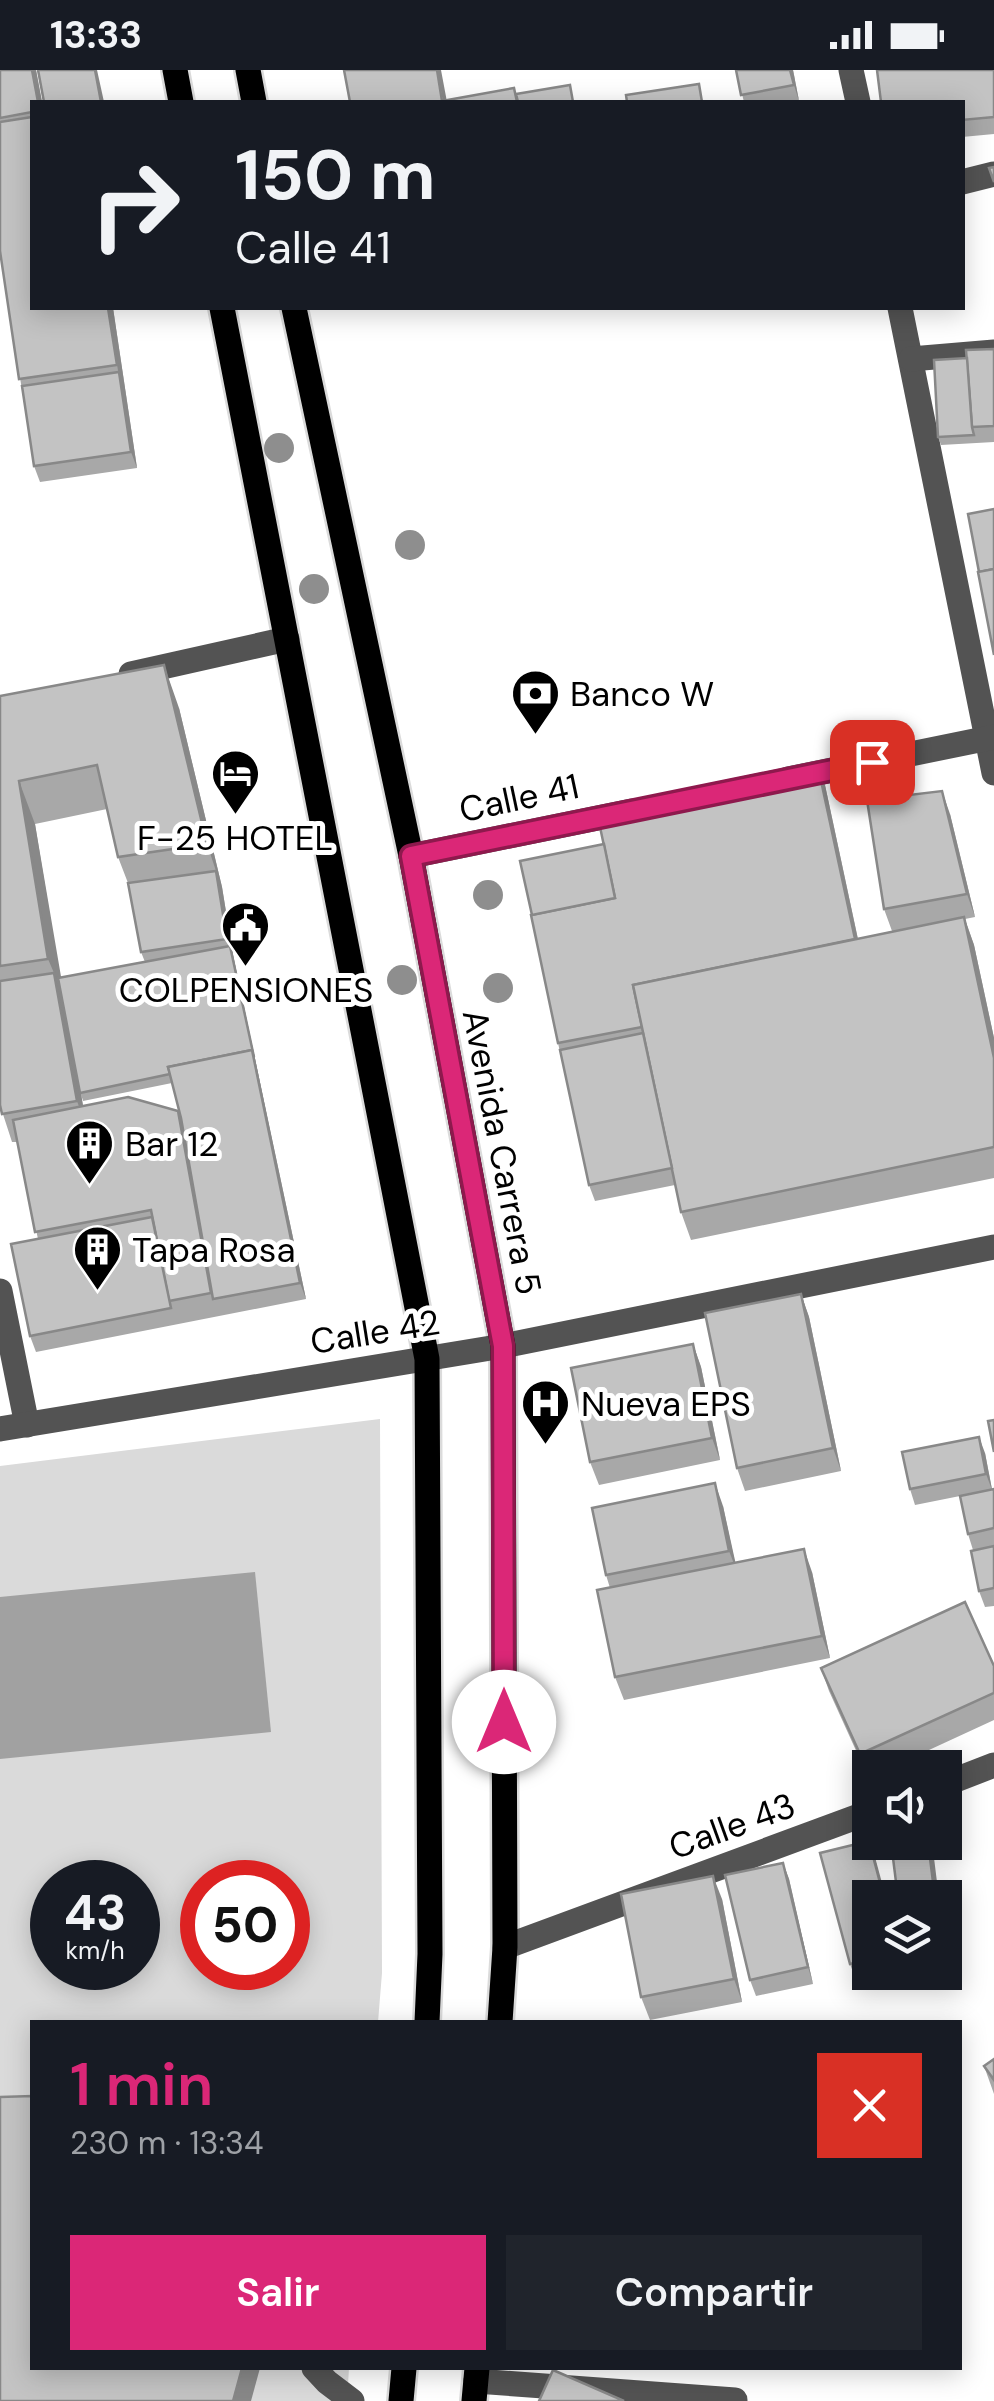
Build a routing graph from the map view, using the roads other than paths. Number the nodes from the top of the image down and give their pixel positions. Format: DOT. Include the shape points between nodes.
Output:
graph roads {
  1 [pos="175,70"];
  2 [pos="248,70"];
  3 [pos="851,70"];
  4 [pos="181,100"];
  5 [pos="254,100"];
  6 [pos="858,100"];
  7 [pos="994,174"];
  8 [pos="965,181"];
  9 [pos="222,310"];
  10 [pos="302,310"];
  11 [pos="900,310"];
  12 [pos="994,352"];
  13 [pos="911,359"];
  14 [pos="287,638"];
  15 [pos="111,678"];
  16 [pos="990,738"];
  17 [pos="994,773"];
  18 [pos="756,785"];
  19 [pos="660,805"];
  20 [pos="411,856"];
  21 [pos="994,1248"];
  22 [pos="0,1291"];
  23 [pos="503,1346"];
  24 [pos="428,1359"];
  25 [pos="27,1425"];
  26 [pos="0,1429"];
  27 [pos="994,1766"];
  28 [pos="962,1778"];
  29 [pos="852,1819"];
  30 [pos="505,1947"];
  31 [pos="426,2020"];
  32 [pos="500,2020"];
  33 [pos="316,2370"];
  34 [pos="404,2370"];
  35 [pos="475,2383"];
  36 [pos="735,2400"];
  37 [pos="352,2401"];
  38 [pos="401,2401"];
  1 -- 4 [label="main road"];
  2 -- 5 [label="main road"];
  3 -- 6 [label="street"];
  7 -- 8 [label="street"];
  9 -- 14 [label="main road"];
  10 -- 20 [label="main road, Avenida Carrera 5"];
  11 -- 13 [label="street"];
  12 -- 13 [label="street"];
  13 -- 16 [label="street"];
  14 -- 15 [label="street"];
  14 -- 24 [label="main road"];
  16 -- 17 [label="street"];
  16 -- 18 [label="street"];
  19 -- 20 [label="street, Calle 41"];
  20 -- 23 [label="main road, Avenida Carrera 5"];
  21 -- 23 [label="street, Calle 42"];
  22 -- 25 [label="street"];
  23 -- 24 [label="street, Calle 42"];
  23 -- 30 [label="main road, Avenida Carrera 5"];
  24 -- 25 [label="street, Calle 42"];
  24 -- 31 [label="main road"];
  25 -- 26 [label="street, Calle 42"];
  27 -- 28 [label="street"];
  29 -- 30 [label="street, Calle 43"];
  30 -- 32 [label="main road, Avenida Carrera 5"];
  33 -- 37 [label="street"];
  34 -- 38 [label="main road"];
  35 -- 36 [label="street"];
}
